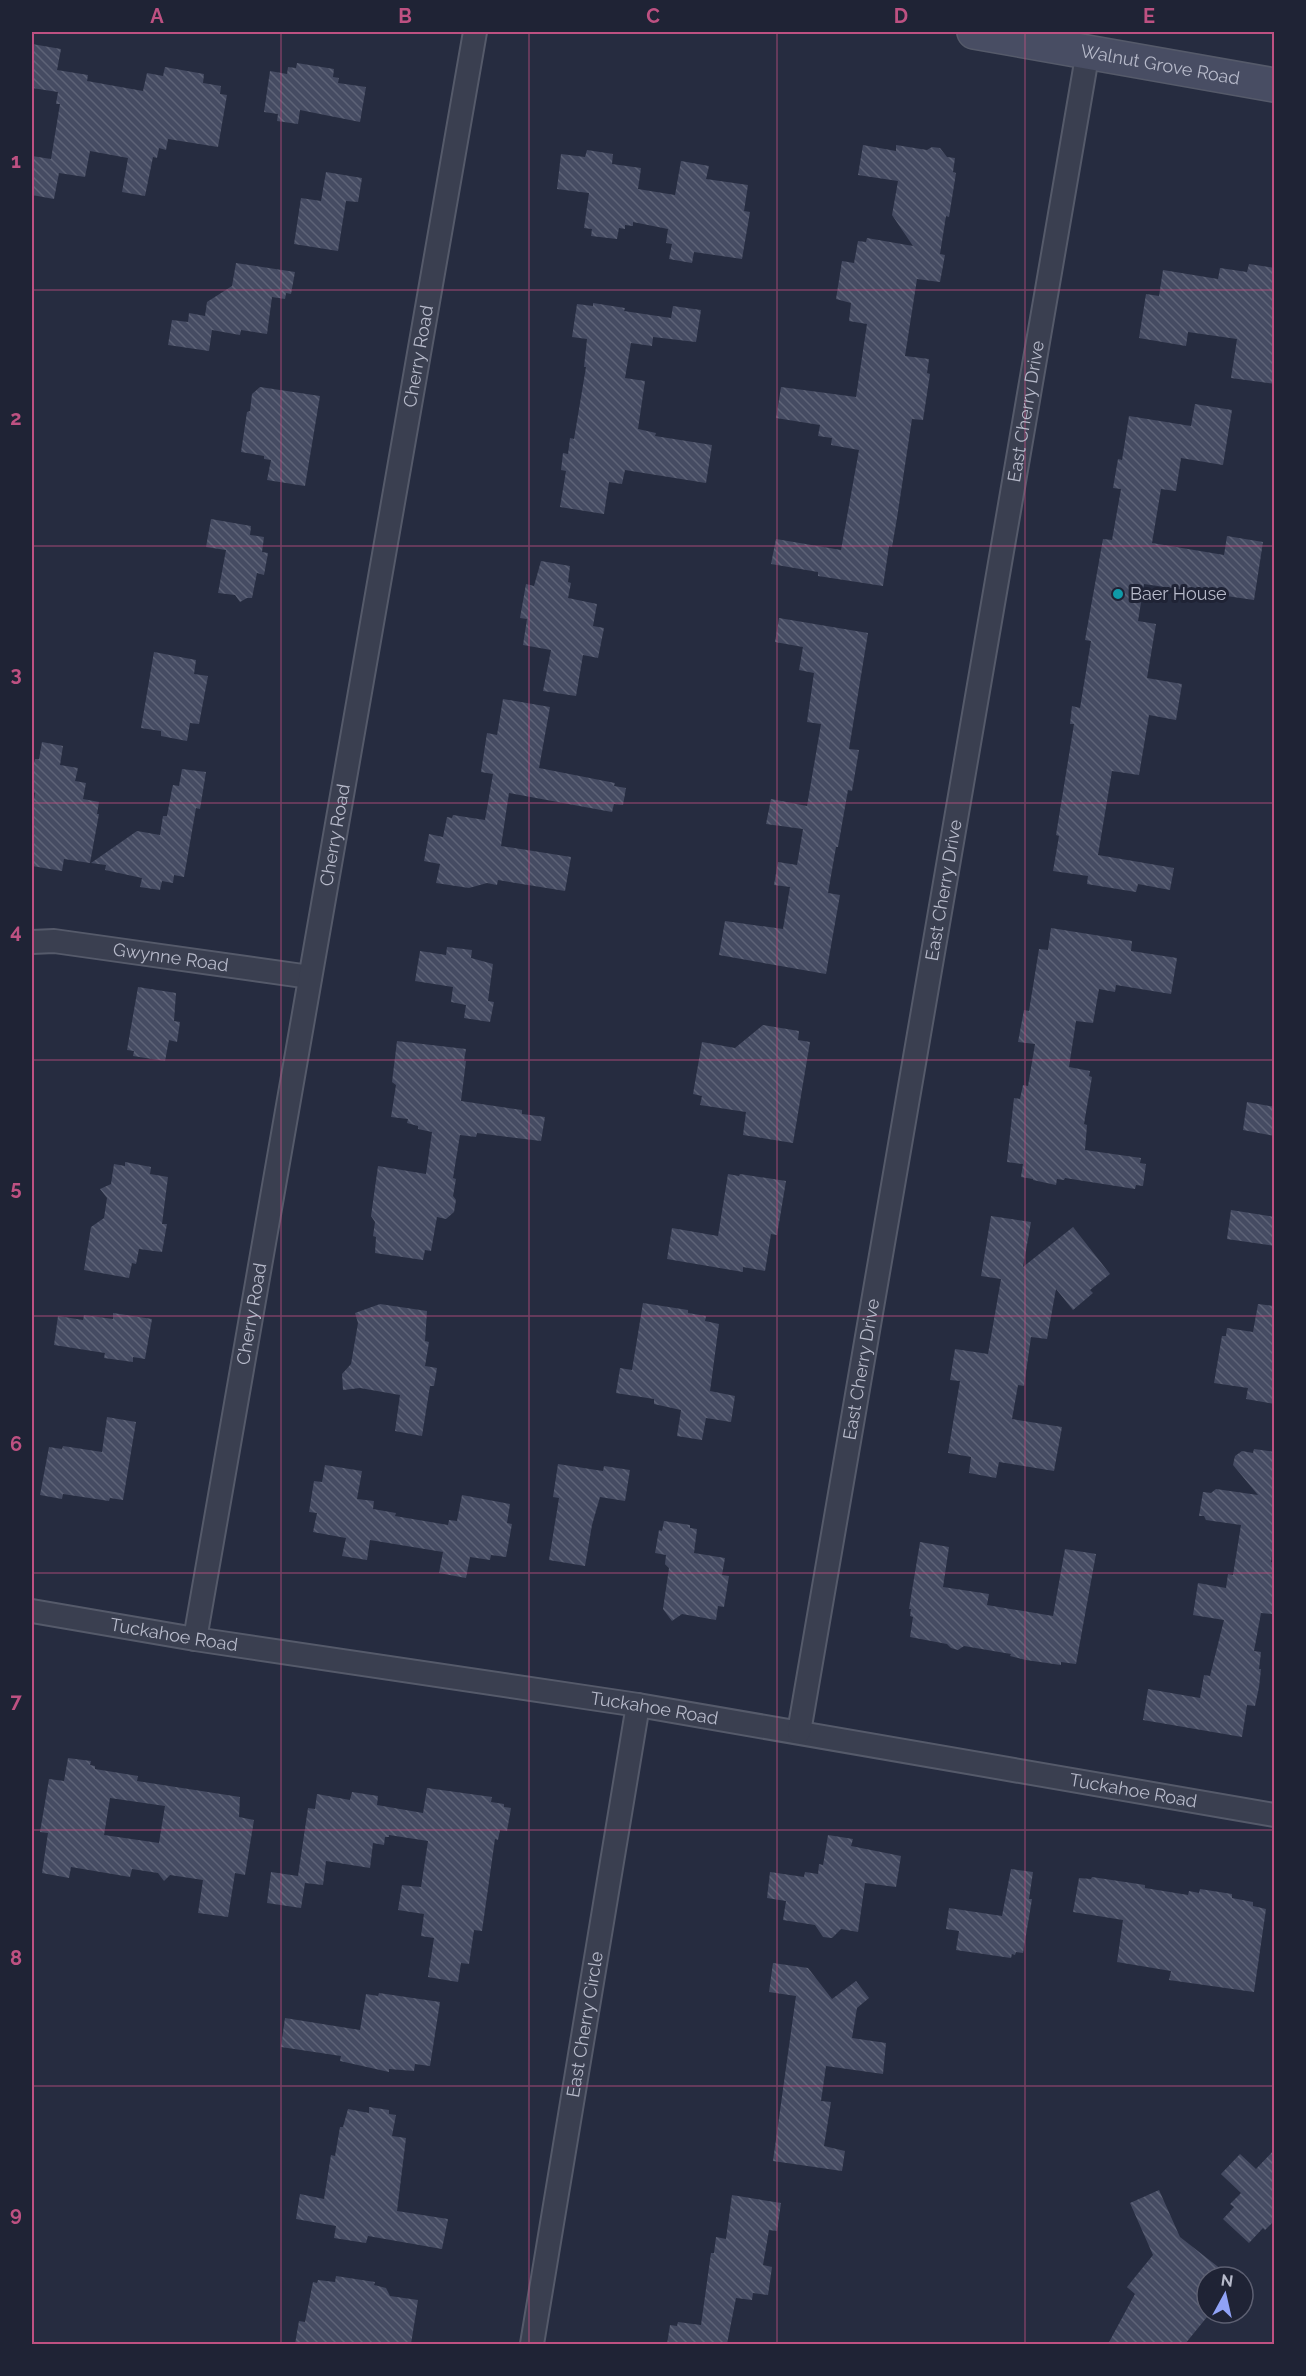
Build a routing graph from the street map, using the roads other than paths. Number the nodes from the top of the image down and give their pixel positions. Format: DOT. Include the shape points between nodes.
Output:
graph roads {
  1 [pos="475,32"];
  2 [pos="974,32"];
  3 [pos="1088,51"];
  4 [pos="1275,86"];
  5 [pos="32,942"];
  6 [pos="310,976"];
  7 [pos="32,1611"];
  8 [pos="195,1640"];
  9 [pos="638,1705"];
  10 [pos="799,1732"];
  11 [pos="1275,1815"];
  12 [pos="532,2344"];
  1 -- 6 [label="street, Cherry Road"];
  2 -- 3 [label="main road, Walnut Grove Road"];
  3 -- 4 [label="main road, Walnut Grove Road"];
  3 -- 10 [label="street, East Cherry Drive"];
  5 -- 6 [label="street, Gwynne Road" via="54,941"];
  6 -- 8 [label="street, Cherry Road"];
  7 -- 8 [label="street, Tuckahoe Road"];
  8 -- 9 [label="street, Tuckahoe Road"];
  9 -- 10 [label="street, Tuckahoe Road"];
  9 -- 12 [label="street, East Cherry Circle"];
  10 -- 11 [label="street, Tuckahoe Road"];
}
